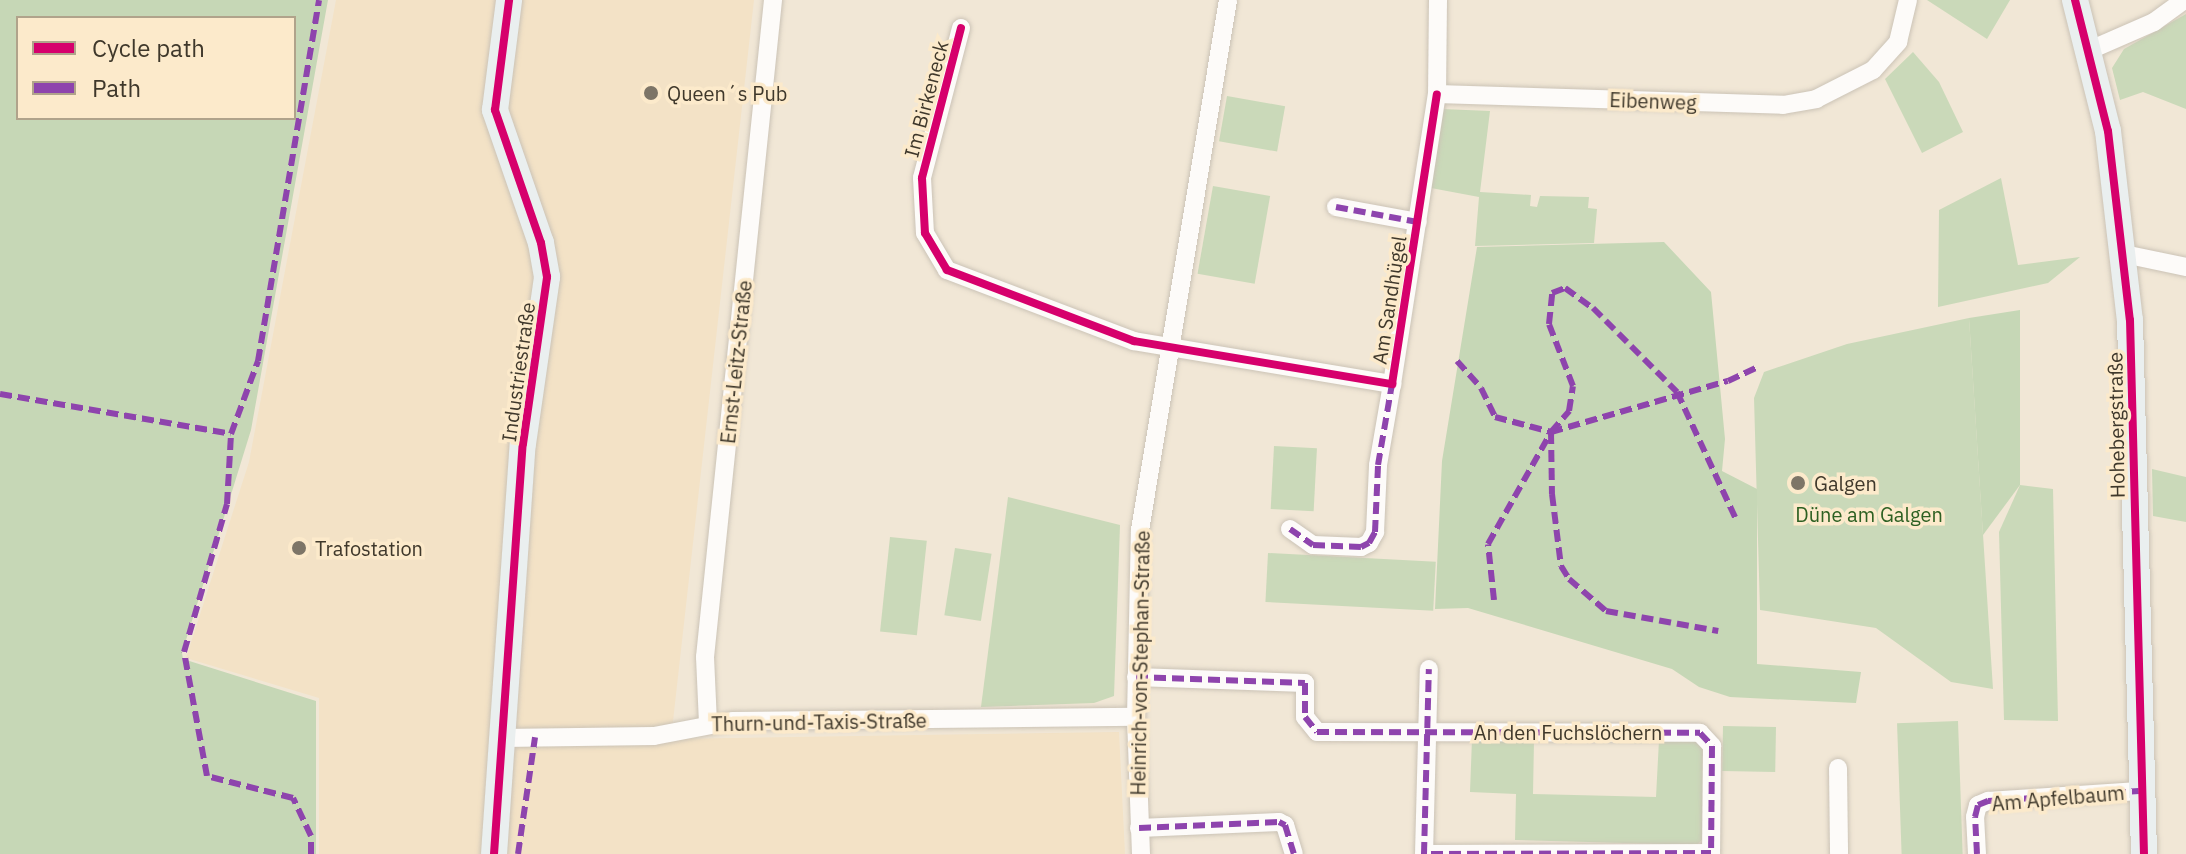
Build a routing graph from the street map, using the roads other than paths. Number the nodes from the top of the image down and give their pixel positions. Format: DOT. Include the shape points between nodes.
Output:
graph roads {
  1 [pos="509,0"];
  2 [pos="773,0"];
  3 [pos="1228,0"];
  4 [pos="1438,0"];
  5 [pos="1908,0"];
  6 [pos="2075,0"];
  7 [pos="2184,0"];
  8 [pos="961,28"];
  9 [pos="2090,50"];
  10 [pos="1437,94"];
  11 [pos="1336,207"];
  12 [pos="1418,222"];
  13 [pos="2124,254"];
  14 [pos="2186,267"];
  15 [pos="1171,348"];
  16 [pos="1392,384"];
  17 [pos="1290,529"];
  18 [pos="1429,669"];
  19 [pos="1136,677"];
  20 [pos="1136,717"];
  21 [pos="708,723"];
  22 [pos="1427,732"];
  23 [pos="502,738"];
  24 [pos="1838,768"];
  25 [pos="2139,791"];
  26 [pos="1139,828"];
  27 [pos="494,854"];
  28 [pos="1141,854"];
  29 [pos="1294,854"];
  30 [pos="1424,854"];
  31 [pos="1431,854"];
  32 [pos="1711,854"];
  33 [pos="1839,854"];
  34 [pos="1977,854"];
  35 [pos="2144,854"];
  1 -- 23 [label="street, Industriestraße" via="495,110 541,243 547,277 523,444"];
  2 -- 21 [label="street, Ernst-Leitz-Straße" via="705,657"];
  3 -- 15 [label="street, Heinrich-von-Stephan-Straße"];
  4 -- 10 [label="street"];
  5 -- 10 [label="street, Eibenweg" via="1904,31 1885,60 1844,87 1805,102"];
  6 -- 9 [label="street, Hohebergstraße"];
  7 -- 9 [label="street" via="2154,22"];
  8 -- 15 [label="street, Im Birkeneck" via="922,178 921,217 939,262 955,276 994,291 1120,336"];
  9 -- 13 [label="street, Hohebergstraße" via="2108,131"];
  10 -- 12 [label="street, Am Sandhügel"];
  11 -- 12 [label="street, Am Sandhügel"];
  12 -- 16 [label="street, Am Sandhügel"];
  13 -- 14 [label="street"];
  13 -- 25 [label="street, Hohebergstraße"];
  15 -- 16 [label="street, Am Sandhügel"];
  15 -- 19 [label="street, Heinrich-von-Stephan-Straße" via="1140,530"];
  16 -- 17 [label="street, Am Sandhügel" via="1378,465 1377,520 1369,543 1313,545"];
  18 -- 22 [label="street"];
  19 -- 20 [label="street, Heinrich-von-Stephan-Straße"];
  19 -- 22 [label="street, An den Fuchslöchern" via="1305,683 1305,717 1317,732"];
  20 -- 21 [label="street, Thurn-und-Taxis-Straße"];
  20 -- 26 [label="street, Heinrich-von-Stephan-Straße"];
  21 -- 23 [label="street, Thurn-und-Taxis-Straße" via="654,736"];
  22 -- 30 [label="street"];
  22 -- 32 [label="street, An den Fuchslöchern" via="1708,737"];
  23 -- 27 [label="street, Industriestraße"];
  24 -- 33 [label="street"];
  25 -- 34 [label="street, Am Apfelbaum" via="1988,801 1978,805 1975,817"];
  25 -- 35 [label="street, Hohebergstraße"];
  26 -- 28 [label="street, Heinrich-von-Stephan-Straße"];
  26 -- 29 [label="street" via="1279,822 1285,825"];
  31 -- 32 [label="street"];
}
